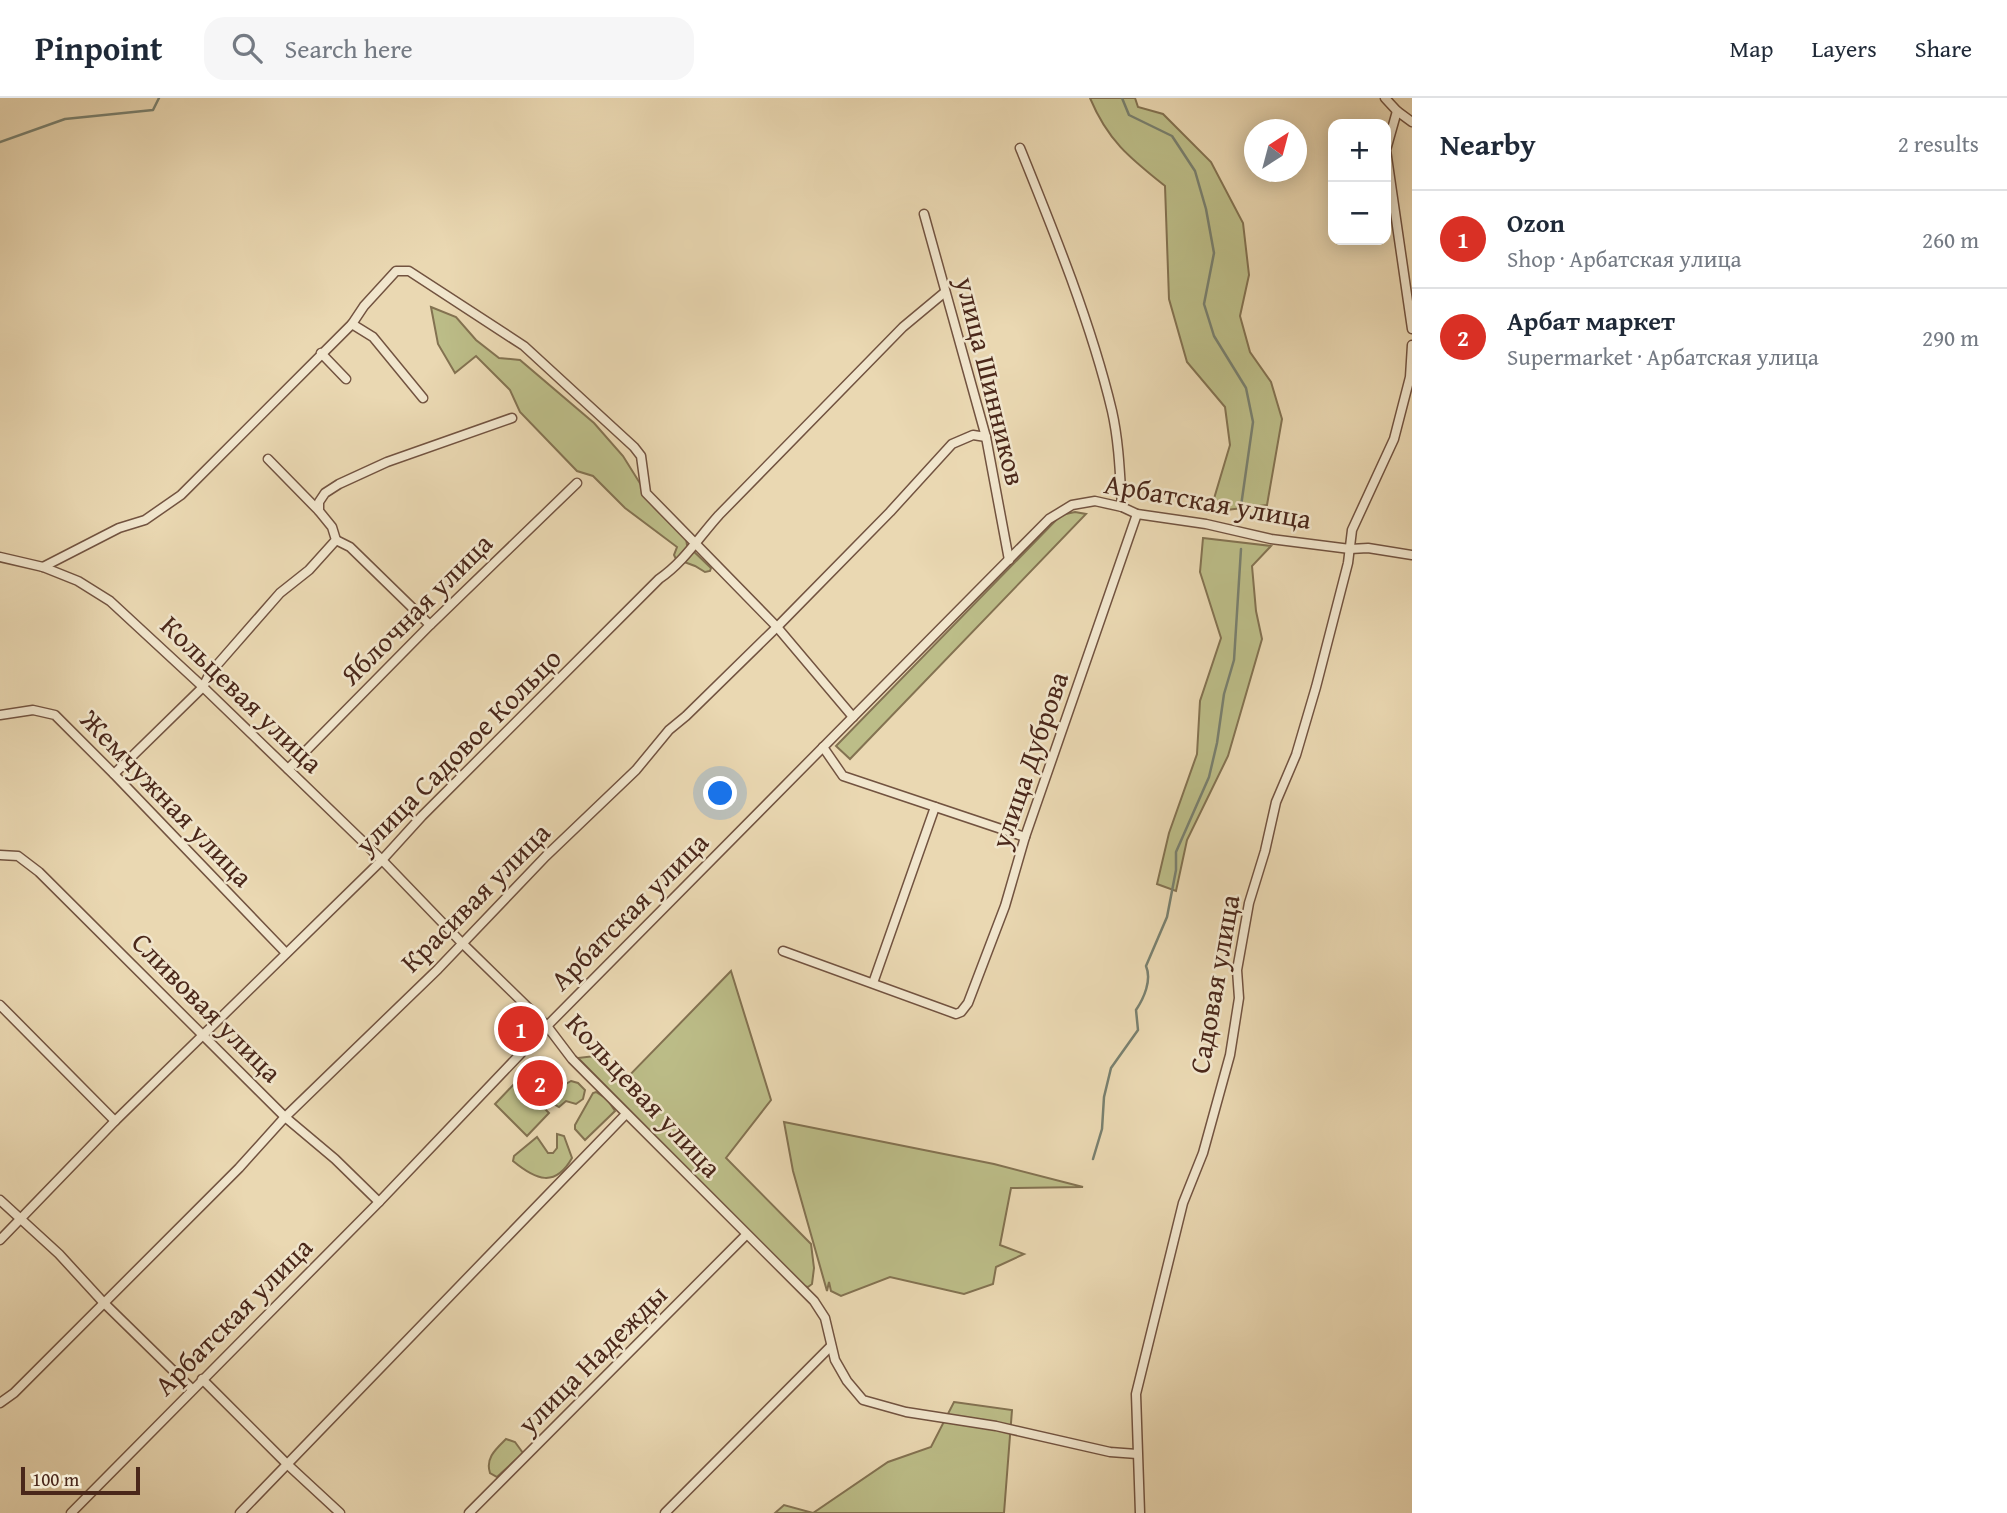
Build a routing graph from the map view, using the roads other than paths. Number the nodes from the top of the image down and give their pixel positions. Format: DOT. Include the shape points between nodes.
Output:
graph roads {
  1 [pos="1385,98"];
  2 [pos="1397,111"];
  3 [pos="1412,122"];
  4 [pos="1020,148"];
  5 [pos="924,214"];
  6 [pos="945,292"];
  7 [pos="352,324"];
  8 [pos="1412,330"];
  9 [pos="1412,345"];
  10 [pos="321,353"];
  11 [pos="346,380"];
  12 [pos="423,398"];
  13 [pos="512,418"];
  14 [pos="986,437"];
  15 [pos="268,459"];
  16 [pos="577,483"];
  17 [pos="1122,507"];
  18 [pos="319,511"];
  19 [pos="1137,514"];
  20 [pos="336,541"];
  21 [pos="696,545"];
  22 [pos="1350,549"];
  23 [pos="1412,555"];
  24 [pos="0,557"];
  25 [pos="1009,560"];
  26 [pos="43,566"];
  27 [pos="430,625"];
  28 [pos="777,628"];
  29 [pos="203,687"];
  30 [pos="0,715"];
  31 [pos="853,717"];
  32 [pos="823,747"];
  33 [pos="288,769"];
  34 [pos="114,774"];
  35 [pos="935,807"];
  36 [pos="1025,837"];
  37 [pos="0,855"];
  38 [pos="382,860"];
  39 [pos="461,942"];
  40 [pos="783,951"];
  41 [pos="286,953"];
  42 [pos="873,983"];
  43 [pos="0,1005"];
  44 [pos="547,1026"];
  45 [pos="202,1034"];
  46 [pos="626,1114"];
  47 [pos="285,1117"];
  48 [pos="115,1121"];
  49 [pos="0,1200"];
  50 [pos="379,1202"];
  51 [pos="21,1219"];
  52 [pos="746,1235"];
  53 [pos="0,1240"];
  54 [pos="103,1302"];
  55 [pos="831,1346"];
  56 [pos="202,1379"];
  57 [pos="192,1389"];
  58 [pos="0,1404"];
  59 [pos="1137,1454"];
  60 [pos="287,1464"];
  61 [pos="71,1513"];
  62 [pos="240,1513"];
  63 [pos="340,1513"];
  64 [pos="469,1513"];
  65 [pos="665,1513"];
  66 [pos="1140,1513"];
  1 -- 2 [label="street"];
  2 -- 3 [label="street"];
  2 -- 8 [label="street" via="1386,150"];
  4 -- 17 [label="street" via="1052,227 1112,412"];
  5 -- 6 [label="street, улица Шинников"];
  6 -- 14 [label="street, улица Шинников"];
  6 -- 21 [label="street, улица Садовое Кольцо" via="903,327 719,515"];
  7 -- 10 [label="street"];
  7 -- 12 [label="street" via="373,337"];
  7 -- 21 [label="street" via="396,271 409,271 459,302 524,346 634,447 641,456 646,493"];
  9 -- 22 [label="street, Садовая улица" via="1410,377 1394,439 1354,523"];
  10 -- 11 [label="street"];
  10 -- 26 [label="street" via="181,495 145,520"];
  13 -- 18 [label="street" via="339,484 325,493"];
  14 -- 25 [label="street, улица Шинников"];
  14 -- 28 [label="street, Красивая улица" via="973,435 952,444"];
  15 -- 18 [label="street"];
  16 -- 27 [label="street, Яблочная улица"];
  17 -- 19 [label="street, Арбатская улица"];
  17 -- 25 [label="street, Арбатская улица" via="1094,501 1072,505 1049,519"];
  18 -- 20 [label="street"];
  19 -- 22 [label="street, Арбатская улица"];
  19 -- 36 [label="street, улица Дуброва"];
  20 -- 27 [label="street" via="350,547"];
  20 -- 29 [label="street" via="280,593"];
  21 -- 28 [label="street"];
  21 -- 38 [label="street, улица Садовое Кольцо"];
  22 -- 23 [label="street, Арбатская улица"];
  22 -- 59 [label="street, Садовая улица" via="1316,687 1276,802 1249,903 1237,970 1239,998 1230,1055 1184,1203 1136,1394"];
  24 -- 26 [label="street, Кольцевая улица"];
  25 -- 31 [label="street, Арбатская улица"];
  26 -- 29 [label="street, Кольцевая улица" via="110,601"];
  27 -- 33 [label="street, Яблочная улица"];
  28 -- 31 [label="street"];
  28 -- 39 [label="street, Красивая улица" via="668,730 636,770"];
  29 -- 33 [label="street, Кольцевая улица"];
  29 -- 34 [label="street"];
  30 -- 34 [label="street, Жемчужная улица" via="33,710 55,715"];
  31 -- 32 [label="street, Арбатская улица"];
  32 -- 35 [label="street" via="843,776"];
  32 -- 44 [label="street, Арбатская улица"];
  33 -- 38 [label="street, Кольцевая улица"];
  34 -- 41 [label="street, Жемчужная улица"];
  35 -- 36 [label="street"];
  35 -- 42 [label="street"];
  36 -- 42 [label="street, улица Дуброва" via="1005,906 961,1012"];
  37 -- 45 [label="street, Сливовая улица" via="18,856 39,872"];
  38 -- 39 [label="street, Кольцевая улица"];
  38 -- 41 [label="street, улица Садовое Кольцо"];
  39 -- 44 [label="street, Кольцевая улица"];
  39 -- 47 [label="street, Красивая улица"];
  40 -- 42 [label="street"];
  41 -- 45 [label="street, улица Садовое Кольцо"];
  43 -- 48 [label="street"];
  44 -- 46 [label="street, Кольцевая улица"];
  44 -- 50 [label="street, Арбатская улица"];
  45 -- 47 [label="street, Сливовая улица"];
  45 -- 48 [label="street, улица Садовое Кольцо"];
  46 -- 52 [label="street, Кольцевая улица"];
  46 -- 60 [label="street"];
  47 -- 50 [label="street, Сливовая улица"];
  47 -- 54 [label="street, Красивая улица"];
  48 -- 51 [label="street, улица Садовое Кольцо"];
  49 -- 51 [label="street"];
  50 -- 56 [label="street, Арбатская улица"];
  51 -- 53 [label="street, улица Садовое Кольцо"];
  51 -- 54 [label="street"];
  52 -- 55 [label="street, Кольцевая улица" via="814,1301 825,1318"];
  52 -- 64 [label="street, улица Надежды"];
  54 -- 57 [label="street"];
  54 -- 58 [label="street, Красивая улица"];
  55 -- 59 [label="street, Кольцевая улица" via="846,1381 863,1400"];
  55 -- 65 [label="street"];
  56 -- 57 [label="street, Арбатская улица"];
  56 -- 60 [label="street"];
  57 -- 61 [label="street, Арбатская улица"];
  59 -- 66 [label="street, Садовая улица"];
  60 -- 62 [label="street"];
  60 -- 63 [label="street"];
}
